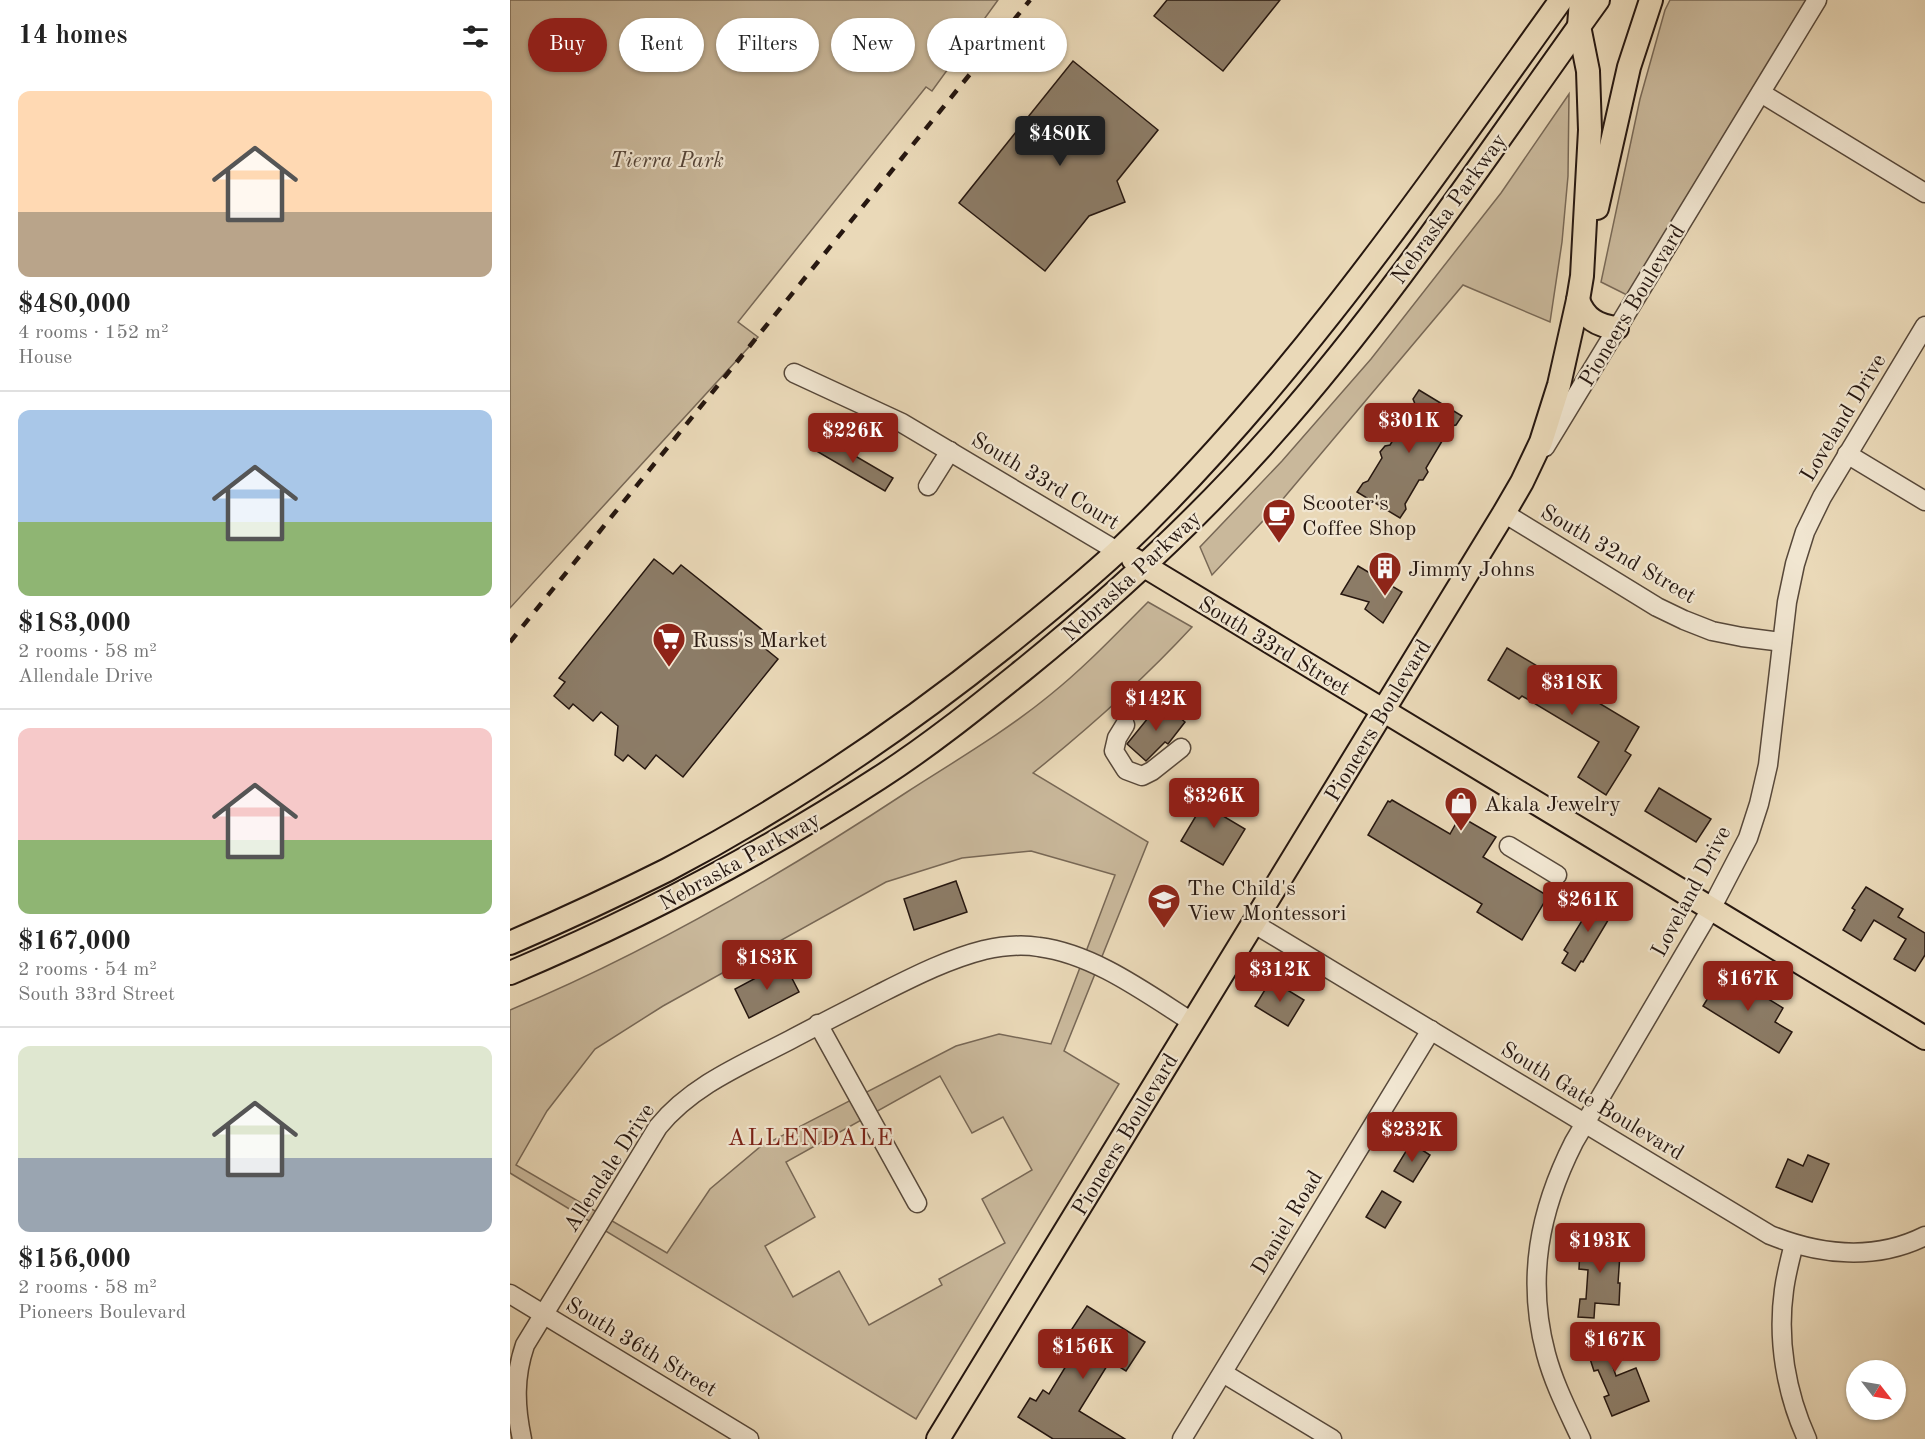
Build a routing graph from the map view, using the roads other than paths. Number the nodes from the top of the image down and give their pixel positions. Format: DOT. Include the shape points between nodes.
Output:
graph roads {
  1 [pos="1561,0"];
  2 [pos="1581,0"];
  3 [pos="1598,0"];
  4 [pos="1651,0"];
  5 [pos="1817,0"];
  6 [pos="1579,26"];
  7 [pos="1761,93"];
  8 [pos="1925,193"];
  9 [pos="1581,276"];
  10 [pos="1578,300"];
  11 [pos="1925,326"];
  12 [pos="1617,328"];
  13 [pos="794,373"];
  14 [pos="950,451"];
  15 [pos="1847,454"];
  16 [pos="1522,482"];
  17 [pos="928,486"];
  18 [pos="1925,501"];
  19 [pos="1504,513"];
  20 [pos="1118,551"];
  21 [pos="1145,566"];
  22 [pos="1782,642"];
  23 [pos="1383,710"];
  24 [pos="1125,725"];
  25 [pos="1181,748"];
  26 [pos="1509,846"];
  27 [pos="1557,875"];
  28 [pos="1711,909"];
  29 [pos="1253,923"];
  30 [pos="510,943"];
  31 [pos="510,974"];
  32 [pos="1192,1022"];
  33 [pos="819,1024"];
  34 [pos="1431,1030"];
  35 [pos="1925,1038"];
  36 [pos="1585,1123"];
  37 [pos="917,1203"];
  38 [pos="1925,1236"];
  39 [pos="1794,1244"];
  40 [pos="510,1294"];
  41 [pos="543,1314"];
  42 [pos="1222,1373"];
  43 [pos="518,1438"];
  44 [pos="940,1438"];
  45 [pos="748,1439"];
  46 [pos="1182,1439"];
  47 [pos="1332,1439"];
  48 [pos="1581,1439"];
  49 [pos="1807,1439"];
  1 -- 20 [label="main road, Nebraska Parkway" via="1325,323 1213,453"];
  2 -- 6 [label="main road"];
  3 -- 6 [label="main road, Nebraska Parkway"];
  4 -- 9 [label="main road" via="1629,67"];
  5 -- 7 [label="street, Pioneers Boulevard"];
  6 -- 9 [label="main road" via="1588,72 1590,130"];
  6 -- 21 [label="main road, Nebraska Parkway" via="1337,358 1251,458"];
  7 -- 8 [label="street"];
  7 -- 12 [label="street, Pioneers Boulevard"];
  9 -- 10 [label="main road"];
  10 -- 12 [label="main road" via="1595,323"];
  10 -- 16 [label="main road" via="1559,385"];
  11 -- 15 [label="street, Loveland Drive"];
  12 -- 16 [label="street, Pioneers Boulevard"];
  13 -- 14 [label="street, South 33rd Court" via="883,413"];
  14 -- 17 [label="street"];
  14 -- 20 [label="street, South 33rd Court"];
  15 -- 18 [label="street"];
  15 -- 22 [label="street, Loveland Drive" via="1805,532 1789,592"];
  16 -- 19 [label="main road, Pioneers Boulevard"];
  19 -- 22 [label="street, South 32nd Street" via="1684,620 1713,631"];
  19 -- 23 [label="main road, Pioneers Boulevard"];
  20 -- 21 [label="main road, South 33rd Street"];
  20 -- 30 [label="main road, Nebraska Parkway" via="982,665 910,721 830,775 668,869"];
  21 -- 23 [label="main road, South 33rd Street"];
  21 -- 31 [label="main road, Nebraska Parkway" via="996,693 881,777 664,903"];
  22 -- 28 [label="street, Loveland Drive" via="1768,765 1759,804 1748,838"];
  23 -- 28 [label="main road, South 33rd Street"];
  23 -- 29 [label="main road, Pioneers Boulevard"];
  24 -- 25 [label="street" via="1114,751 1126,770 1142,776"];
  26 -- 27 [label="street"];
  28 -- 35 [label="main road, South 33rd Street"];
  28 -- 36 [label="street, Loveland Drive"];
  29 -- 32 [label="main road, Pioneers Boulevard"];
  29 -- 34 [label="street, South Gate Boulevard"];
  32 -- 33 [label="street, Allendale Drive" via="1084,958 1020,945 984,951 927,970"];
  32 -- 44 [label="main road, Pioneers Boulevard"];
  33 -- 37 [label="street"];
  33 -- 41 [label="street, Allendale Drive" via="705,1085 672,1111 650,1138"];
  34 -- 36 [label="street, South Gate Boulevard"];
  34 -- 42 [label="street, Daniel Road"];
  36 -- 39 [label="street, South Gate Boulevard" via="1770,1235"];
  36 -- 48 [label="street, Loveland Drive" via="1549,1199 1537,1262 1537,1297 1546,1355"];
  38 -- 39 [label="street, South Gate Boulevard" via="1864,1253 1838,1253"];
  39 -- 49 [label="street" via="1784,1290 1784,1361"];
  40 -- 41 [label="street, South 36th Street"];
  41 -- 43 [label="street, Allendale Drive" via="519,1363"];
  41 -- 45 [label="street, South 36th Street"];
  42 -- 46 [label="street, Daniel Road"];
  42 -- 47 [label="street"];
}
